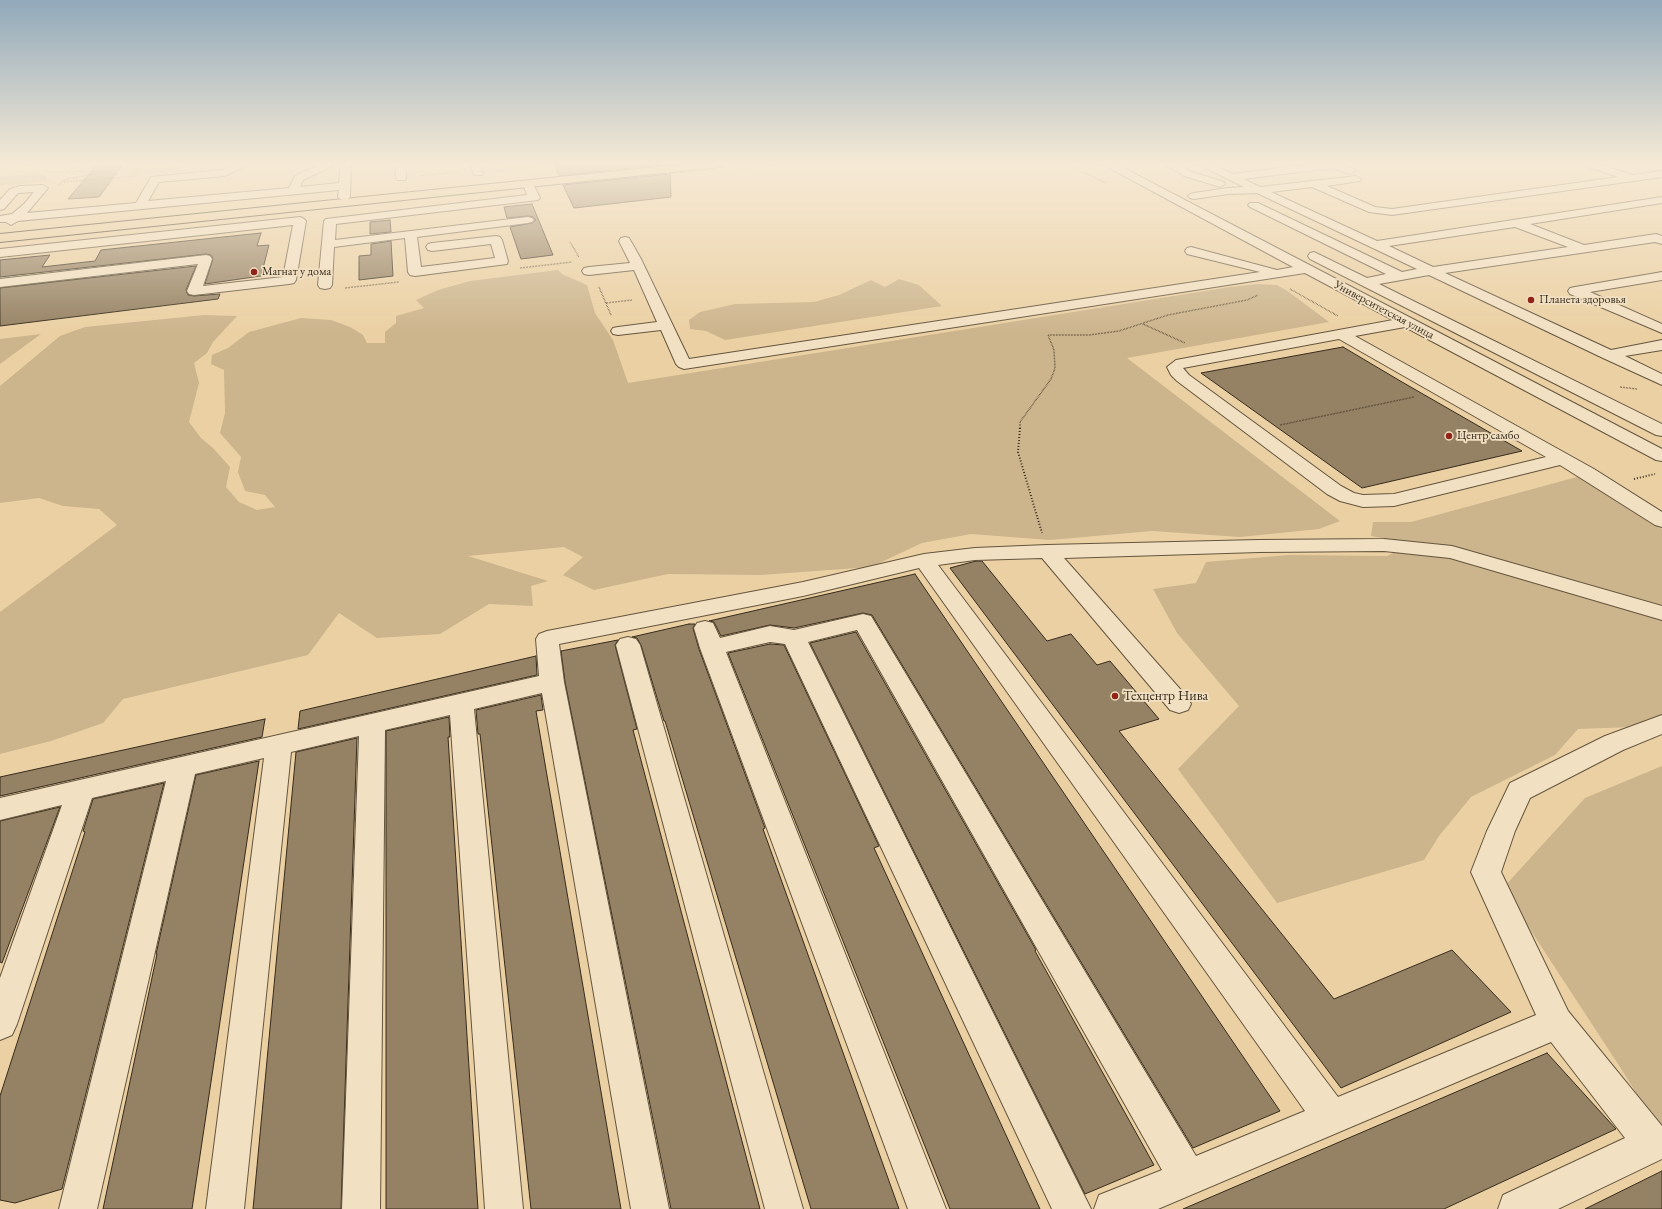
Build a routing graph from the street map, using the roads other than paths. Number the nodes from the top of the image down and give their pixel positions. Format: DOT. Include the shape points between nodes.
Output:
graph roads {
  1 [pos="12,220"];
  2 [pos="104,220"];
  3 [pos="170,220"];
  4 [pos="335,220"];
  5 [pos="524,220"];
  6 [pos="1214,220"];
  7 [pos="1242,220"];
  8 [pos="1288,220"];
  9 [pos="1322,220"];
  10 [pos="1510,220"];
  11 [pos="1532,220"];
  12 [pos="1554,220"];
  13 [pos="1516,223"];
  14 [pos="1572,227"];
  15 [pos="1257,228"];
  16 [pos="86,229"];
  17 [pos="1465,230"];
  18 [pos="2,233"];
  19 [pos="411,234"];
  20 [pos="1660,238"];
  21 [pos="1485,239"];
  22 [pos="625,240"];
  23 [pos="328,244"];
  24 [pos="1374,245"];
  25 [pos="432,247"];
  26 [pos="1582,248"];
  27 [pos="1299,249"];
  28 [pos="1191,251"];
  29 [pos="1422,252"];
  30 [pos="0,253"];
  31 [pos="76,255"];
  32 [pos="1398,256"];
  33 [pos="638,266"];
  34 [pos="1306,269"];
  35 [pos="589,271"];
  36 [pos="1431,271"];
  37 [pos="1278,273"];
  38 [pos="65,275"];
  39 [pos="1400,276"];
  40 [pos="1662,276"];
  41 [pos="1365,282"];
  42 [pos="0,283"];
  43 [pos="325,285"];
  44 [pos="1407,322"];
  45 [pos="666,325"];
  46 [pos="1662,329"];
  47 [pos="618,331"];
  48 [pos="1341,334"];
  49 [pos="1662,345"];
  50 [pos="1608,355"];
  51 [pos="1662,369"];
  52 [pos="1645,372"];
  53 [pos="1662,380"];
  54 [pos="1662,431"];
  55 [pos="1662,456"];
  56 [pos="1562,459"];
  57 [pos="1661,519"];
  58 [pos="1047,551"];
  59 [pos="924,560"];
  60 [pos="1662,613"];
  61 [pos="794,638"];
  62 [pos="628,645"];
  63 [pos="552,682"];
  64 [pos="461,703"];
  65 [pos="1179,704"];
  66 [pos="372,723"];
  67 [pos="1662,724"];
  68 [pos="279,745"];
  69 [pos="184,767"];
  70 [pos="81,791"];
  71 [pos="0,809"];
  72 [pos="1556,1022"];
  73 [pos="0,1024"];
  74 [pos="1331,1118"];
  75 [pos="1188,1178"];
  76 [pos="78,1209"];
  77 [pos="225,1209"];
  78 [pos="361,1209"];
  79 [pos="504,1209"];
  80 [pos="650,1209"];
  81 [pos="784,1209"];
  82 [pos="927,1209"];
  83 [pos="1072,1209"];
  84 [pos="1113,1209"];
  85 [pos="1517,1209"];
  1 -- 18 [label="street"];
  2 -- 18 [label="main road"];
  3 -- 16 [label="main road"];
  4 -- 23 [label="street" via="330,221"];
  5 -- 19 [label="street"];
  6 -- 34 [label="street, Университетская улица"];
  7 -- 15 [label="street"];
  8 -- 39 [label="street"];
  9 -- 24 [label="street"];
  10 -- 13 [label="street"];
  11 -- 13 [label="street"];
  12 -- 14 [label="street"];
  13 -- 17 [label="street"];
  13 -- 26 [label="street"];
  16 -- 18 [label="main road"];
  16 -- 31 [label="street"];
  17 -- 21 [label="street"];
  17 -- 24 [label="street"];
  19 -- 23 [label="street"];
  19 -- 25 [label="street" via="415,272 502,261 496,240"];
  20 -- 26 [label="street"];
  22 -- 33 [label="street"];
  23 -- 43 [label="street"];
  24 -- 32 [label="street"];
  26 -- 36 [label="street"];
  27 -- 41 [label="street, Университетская улица"];
  28 -- 37 [label="street"];
  29 -- 32 [label="street"];
  30 -- 31 [label="street"];
  31 -- 38 [label="street"];
  31 -- 38 [label="street" via="300,221 289,280 194,292 206,259"];
  32 -- 36 [label="street"];
  33 -- 35 [label="street"];
  33 -- 45 [label="street"];
  34 -- 37 [label="street"];
  34 -- 44 [label="street, Университетская улица"];
  36 -- 39 [label="street"];
  36 -- 50 [label="street"];
  37 -- 45 [label="street" via="684,364"];
  38 -- 42 [label="street"];
  39 -- 41 [label="street"];
  40 -- 46 [label="street" via="1575,291"];
  41 -- 54 [label="street, Университетская улица"];
  44 -- 48 [label="street"];
  44 -- 55 [label="street, Университетская улица"];
  45 -- 47 [label="street"];
  48 -- 56 [label="street"];
  48 -- 56 [label="street" via="1180,363 1175,367 1183,378 1334,490 1363,501 1394,500"];
  49 -- 50 [label="street"];
  50 -- 52 [label="street"];
  51 -- 52 [label="street"];
  52 -- 53 [label="street"];
  56 -- 57 [label="street"];
  58 -- 59 [label="street" via="975,554"];
  58 -- 60 [label="street" via="1318,544 1417,547 1452,552"];
  58 -- 65 [label="street"];
  59 -- 63 [label="street" via="803,589 547,639"];
  59 -- 74 [label="street"];
  61 -- 75 [label="street" via="863,621"];
  61 -- 82 [label="street" via="770,634 708,638"];
  61 -- 83 [label="street"];
  62 -- 81 [label="street"];
  63 -- 64 [label="street"];
  63 -- 80 [label="street"];
  64 -- 66 [label="street"];
  64 -- 79 [label="street"];
  66 -- 68 [label="street"];
  66 -- 78 [label="street"];
  67 -- 72 [label="street" via="1614,743 1520,791 1501,831 1486,872"];
  68 -- 69 [label="street"];
  68 -- 77 [label="street"];
  69 -- 70 [label="street"];
  69 -- 76 [label="street"];
  70 -- 71 [label="street"];
  70 -- 73 [label="street"];
  72 -- 74 [label="street"];
  72 -- 85 [label="street" via="1653,1144"];
  74 -- 75 [label="street"];
  75 -- 84 [label="street"];
}
